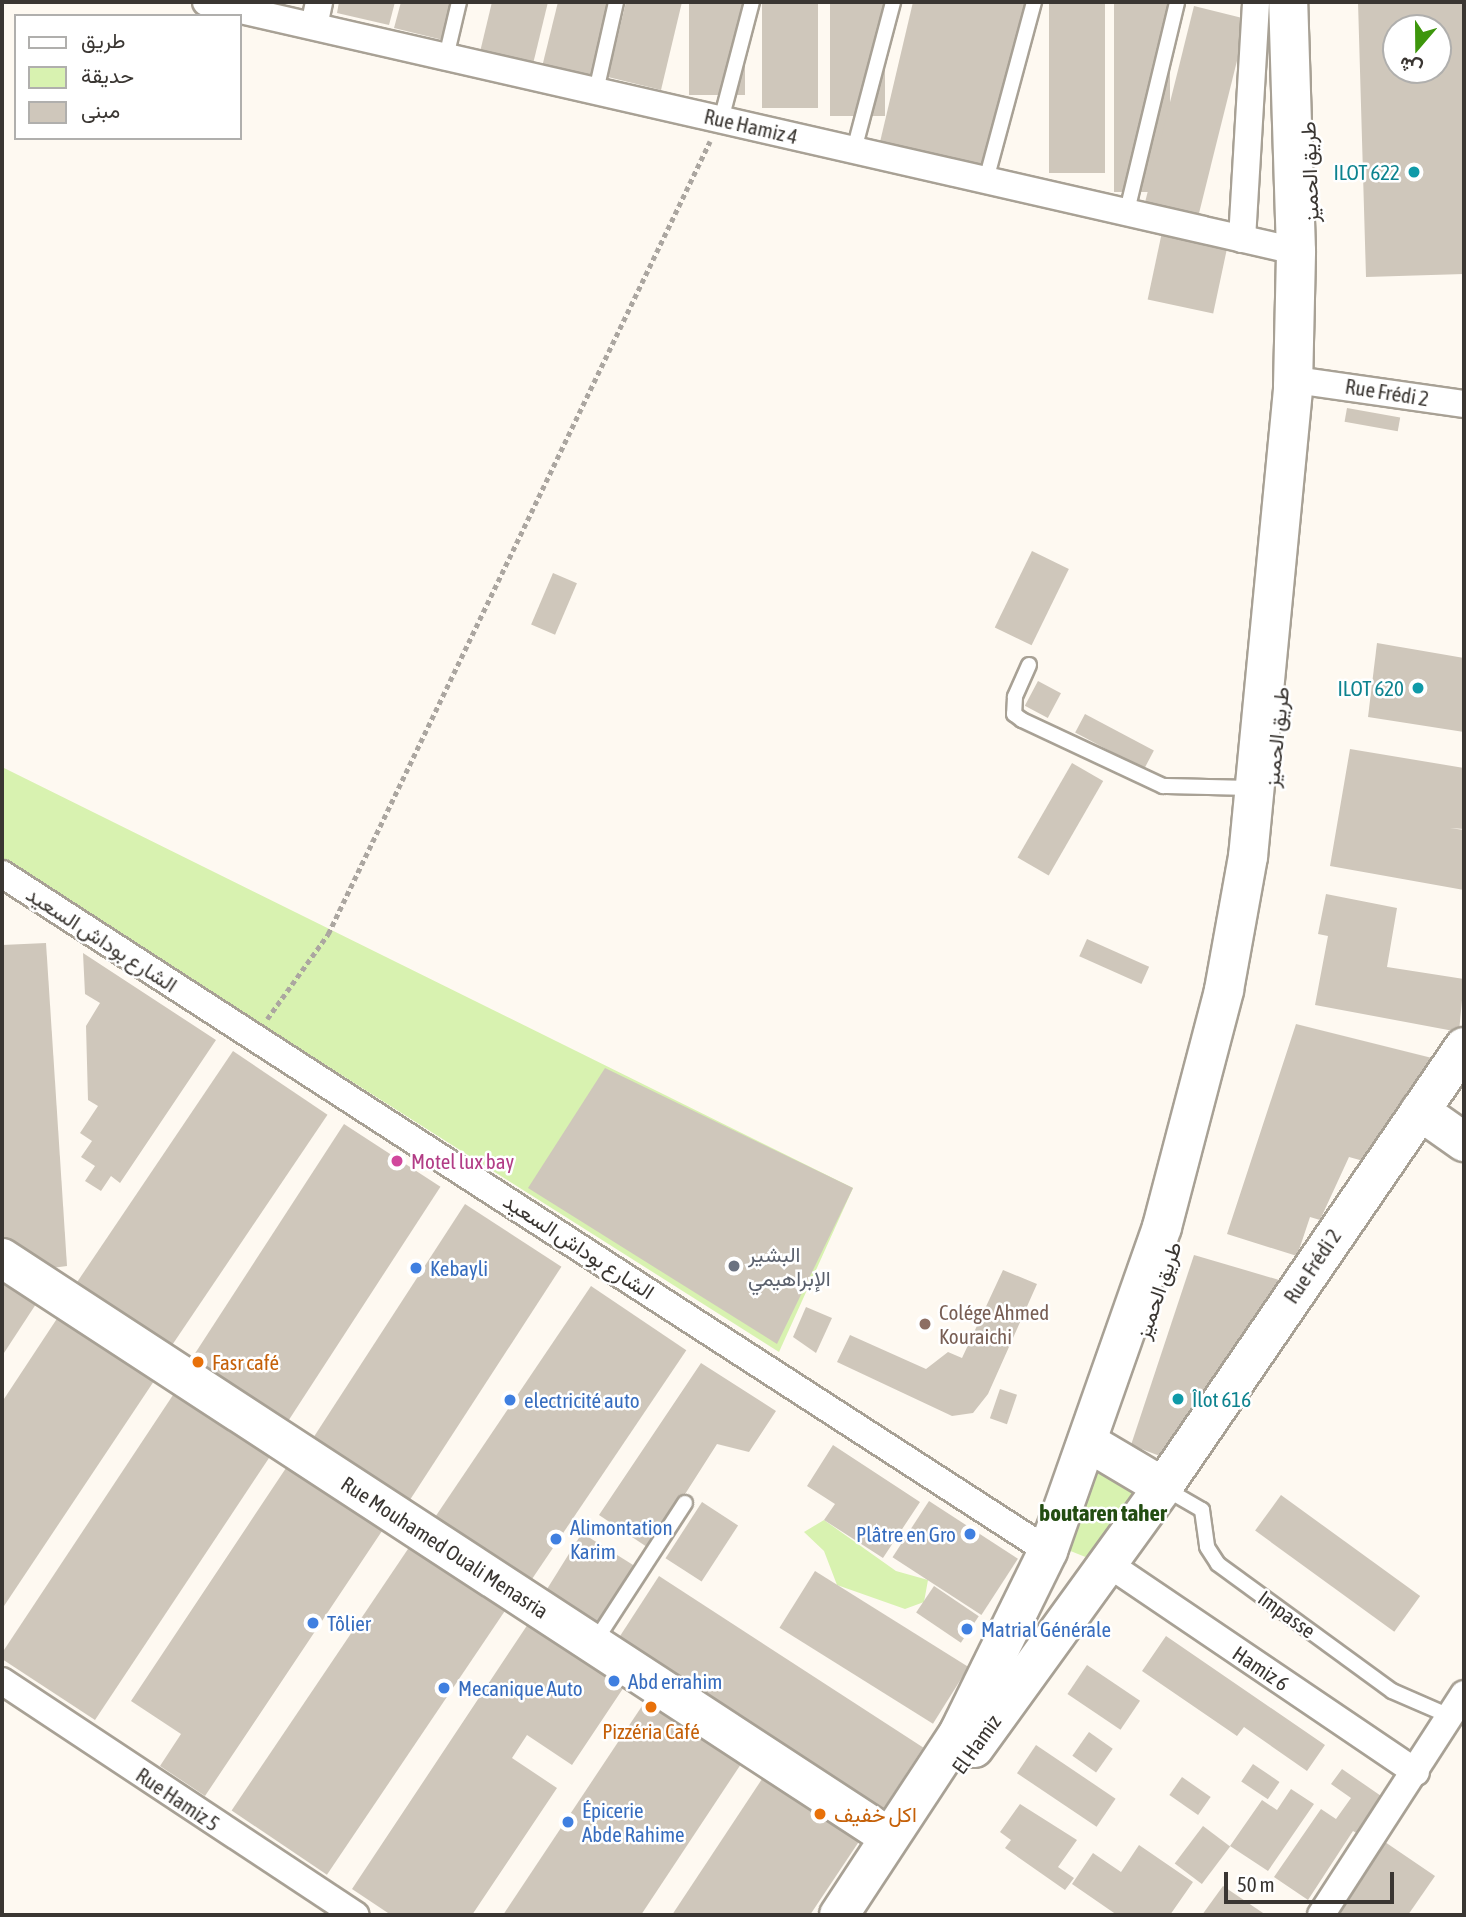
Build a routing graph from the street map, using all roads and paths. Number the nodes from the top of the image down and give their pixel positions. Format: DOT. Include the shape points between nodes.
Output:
graph roads {
  1 [pos="459,2"];
  2 [pos="616,2"];
  3 [pos="752,2"];
  4 [pos="893,2"];
  5 [pos="1034,2"];
  6 [pos="1177,2"];
  7 [pos="1256,2"];
  8 [pos="1288,2"];
  9 [pos="1303,2"];
  10 [pos="222,4"];
  11 [pos="317,14"];
  12 [pos="446,57"];
  13 [pos="596,91"];
  14 [pos="721,120"];
  15 [pos="854,150"];
  16 [pos="986,180"];
  17 [pos="1126,215"];
  18 [pos="1242,239"];
  19 [pos="1296,251"];
  20 [pos="1309,382"];
  21 [pos="1464,404"];
  22 [pos="1030,665"];
  23 [pos="1255,788"];
  24 [pos="2,874"];
  25 [pos="256,1038"];
  26 [pos="1464,1047"];
  27 [pos="1420,1111"];
  28 [pos="1464,1142"];
  29 [pos="2,1258"];
  30 [pos="1096,1447"];
  31 [pos="1163,1488"];
  32 [pos="685,1503"];
  33 [pos="1048,1551"];
  34 [pos="1101,1570"];
  35 [pos="593,1644"];
  36 [pos="2,1681"];
  37 [pos="1464,1694"];
  38 [pos="1446,1714"];
  39 [pos="1416,1772"];
  40 [pos="889,1837"];
  41 [pos="355,1915"];
  42 [pos="839,1915"];
  43 [pos="862,1915"];
  44 [pos="1321,1915"];
  1 -- 12 [label="lane"];
  2 -- 13 [label="lane"];
  3 -- 14 [label="lane"];
  4 -- 15 [label="lane"];
  5 -- 16 [label="lane"];
  6 -- 17 [label="lane"];
  7 -- 18 [label="street"];
  8 -- 19 [label="main road, طريق الحميز"];
  9 -- 20 [label="main road, طريق الحميز" via="1312,251"];
  10 -- 11 [label="street, Rue Hamiz 4"];
  11 -- 12 [label="street, Rue Hamiz 4"];
  12 -- 13 [label="street, Rue Hamiz 4"];
  13 -- 14 [label="street, Rue Hamiz 4"];
  14 -- 15 [label="street, Rue Hamiz 4"];
  14 -- 25 [label="path" via="639,278 328,934"];
  15 -- 16 [label="street, Rue Hamiz 4"];
  16 -- 17 [label="street, Rue Hamiz 4"];
  17 -- 18 [label="street, Rue Hamiz 4"];
  18 -- 19 [label="street, Rue Hamiz 4"];
  19 -- 23 [label="main road, طريق الحميز" via="1293,386"];
  20 -- 21 [label="street, Rue Frédi 2"];
  20 -- 30 [label="main road, طريق الحميز" via="1263,859 1239,994 1177,1232"];
  22 -- 23 [label="lane" via="1015,697 1014,714 1022,720 1163,786"];
  23 -- 30 [label="main road, طريق الحميز" via="1224,990 1162,1227"];
  24 -- 25 [label="street, الشارع بوداش السعيد"];
  25 -- 33 [label="street, الشارع بوداش السعيد"];
  26 -- 27 [label="main road, Rue Frédi 2"];
  27 -- 28 [label="main road"];
  27 -- 31 [label="main road, Rue Frédi 2"];
  29 -- 35 [label="main road, Rue Mouhamed Ouali Menasria"];
  30 -- 31 [label="main road"];
  30 -- 33 [label="main road"];
  31 -- 34 [label="main road, Rue Frédi 2"];
  31 -- 38 [label="lane, Impasse" via="1202,1510 1207,1547 1218,1564 1392,1691"];
  32 -- 35 [label="lane"];
  33 -- 34 [label="main road" via="1065,1570"];
  33 -- 40 [label="main road, El Hamiz" via="945,1754"];
  34 -- 39 [label="street, Hamiz 6"];
  34 -- 43 [label="main road, El Hamiz"];
  35 -- 40 [label="main road, Rue Mouhamed Ouali Menasria"];
  36 -- 41 [label="street, Rue Hamiz 5"];
  37 -- 38 [label="street"];
  38 -- 39 [label="street"];
  39 -- 44 [label="street"];
  40 -- 42 [label="main road, El Hamiz"];
}
